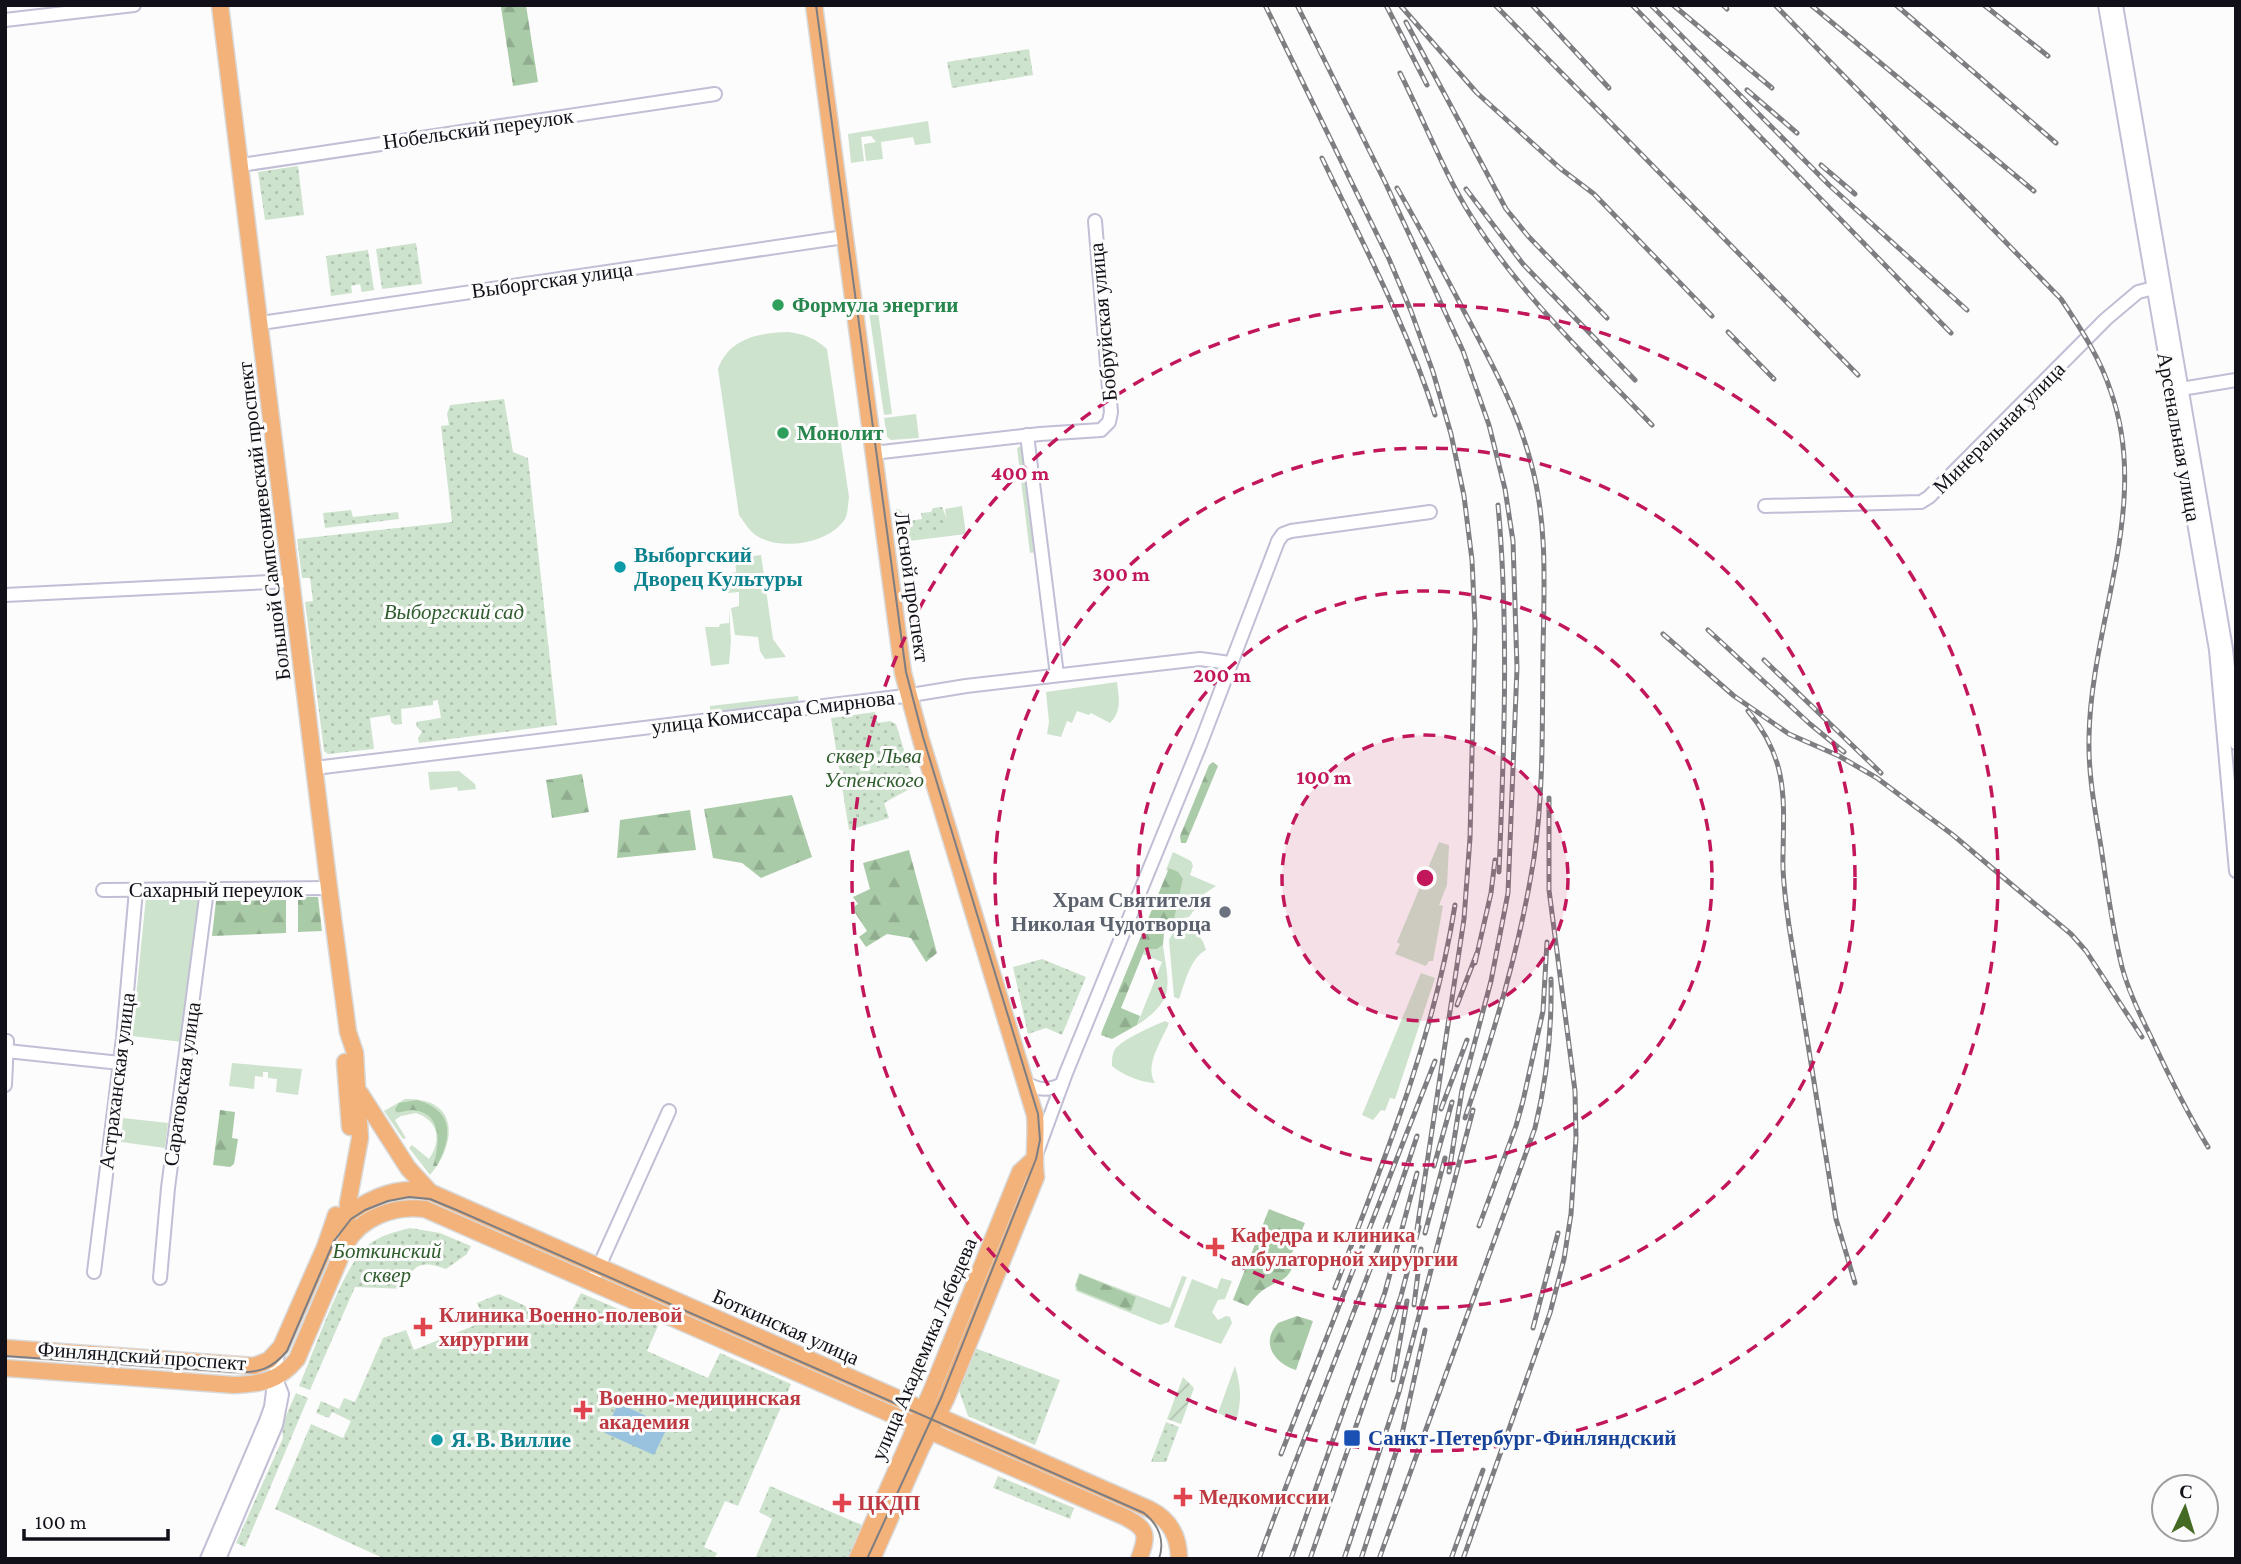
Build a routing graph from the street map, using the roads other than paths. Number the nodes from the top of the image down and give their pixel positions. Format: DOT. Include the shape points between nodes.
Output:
graph roads {
  1 [pos="134,5"];
  2 [pos="220,5"];
  3 [pos="814,5"];
  4 [pos="2105,5"];
  5 [pos="2116,5"];
  6 [pos="5,20"];
  7 [pos="715,94"];
  8 [pos="241,165"];
  9 [pos="1095,221"];
  10 [pos="844,237"];
  11 [pos="2159,287"];
  12 [pos="261,323"];
  13 [pos="2236,380"];
  14 [pos="2176,390"];
  15 [pos="1027,435"];
  16 [pos="873,453"];
  17 [pos="1765,506"];
  18 [pos="1430,512"];
  19 [pos="292,581"];
  20 [pos="5,595"];
  21 [pos="1230,663"];
  22 [pos="1057,675"];
  23 [pos="908,695"];
  24 [pos="2236,743"];
  25 [pos="315,768"];
  26 [pos="2236,871"];
  27 [pos="329,888"];
  28 [pos="103,890"];
  29 [pos="136,890"];
  30 [pos="207,891"];
  31 [pos="348,1032"];
  32 [pos="7,1046"];
  33 [pos="120,1063"];
  34 [pos="1025,1082"];
  35 [pos="1062,1084"];
  36 [pos="5,1085"];
  37 [pos="359,1090"];
  38 [pos="669,1111"];
  39 [pos="1034,1159"];
  40 [pos="432,1194"];
  41 [pos="339,1198"];
  42 [pos="348,1213"];
  43 [pos="365,1222"];
  44 [pos="333,1225"];
  45 [pos="346,1244"];
  46 [pos="599,1267"];
  47 [pos="94,1272"];
  48 [pos="160,1278"];
  49 [pos="592,1282"];
  50 [pos="5,1348"];
  51 [pos="265,1360"];
  52 [pos="5,1368"];
  53 [pos="276,1379"];
  54 [pos="930,1413"];
  55 [pos="922,1429"];
  56 [pos="1121,1506"];
  57 [pos="207,1559"];
  58 [pos="219,1559"];
  59 [pos="857,1559"];
  60 [pos="872,1559"];
  61 [pos="1139,1559"];
  62 [pos="1179,1559"];
  1 -- 6 [label="street"];
  2 -- 8 [label="main road, Большой Сампсониевский проспект"];
  3 -- 10 [label="main road, Лесной проспект"];
  4 -- 11 [label="street, Арсенальная улица"];
  5 -- 11 [label="street, Арсенальная улица"];
  7 -- 8 [label="street, Нобельский переулок"];
  8 -- 12 [label="main road, Большой Сампсониевский проспект"];
  9 -- 15 [label="street, Бобруйская улица" via="1110,383 1109,422 1101,430"];
  10 -- 12 [label="street, Выборгская улица"];
  10 -- 16 [label="main road, Лесной проспект"];
  11 -- 14 [label="street, Арсенальная улица"];
  11 -- 17 [label="street, Минеральная улица" via="2133,295 2106,319 1921,502"];
  12 -- 19 [label="main road, Большой Сампсониевский проспект"];
  13 -- 14 [label="street"];
  14 -- 24 [label="street, Арсенальная улица" via="2229,667"];
  14 -- 26 [label="street, Арсенальная улица" via="2216,650"];
  15 -- 16 [label="street, Бобруйская улица"];
  15 -- 22 [label="street"];
  16 -- 23 [label="main road, Лесной проспект"];
  18 -- 21 [label="street, улица Академика Лебедева" via="1283,534"];
  19 -- 20 [label="street"];
  19 -- 25 [label="main road, Большой Сампсониевский проспект"];
  21 -- 22 [label="street, улица Комиссара Смирнова" via="1200,659"];
  21 -- 35 [label="street, улица Академика Лебедева"];
  22 -- 23 [label="street, улица Комиссара Смирнова"];
  23 -- 25 [label="street, улица Комиссара Смирнова"];
  23 -- 34 [label="main road, Лесной проспект"];
  25 -- 27 [label="main road, Большой Сампсониевский проспект"];
  27 -- 30 [label="street, Сахарный переулок"];
  27 -- 31 [label="main road, Большой Сампсониевский проспект"];
  28 -- 29 [label="street, Сахарный переулок"];
  29 -- 30 [label="street, Сахарный переулок"];
  29 -- 33 [label="street, Астраханская улица"];
  30 -- 48 [label="street, Саратовская улица"];
  31 -- 37 [label="main road, Большой Сампсониевский проспект"];
  31 -- 41 [label="main road, Большой Сампсониевский проспект" via="350,1137"];
  32 -- 33 [label="street"];
  32 -- 36 [label="street"];
  33 -- 47 [label="street, Астраханская улица"];
  34 -- 35 [label="street" via="1043,1090"];
  34 -- 39 [label="main road, Лесной проспект" via="1035,1115"];
  35 -- 39 [label="street, улица Академика Лебедева"];
  37 -- 40 [label="main road" via="408,1168"];
  37 -- 42 [label="main road, Большой Сампсониевский проспект" via="360,1138"];
  38 -- 46 [label="street"];
  39 -- 54 [label="main road, улица Академика Лебедева" via="1020,1172"];
  40 -- 42 [label="main road" via="400,1190"];
  40 -- 46 [label="main road, Боткинская улица"];
  41 -- 42 [label="main road"];
  41 -- 44 [label="main road, Большой Сампсониевский проспект"];
  42 -- 43 [label="main road"];
  42 -- 44 [label="main road"];
  42 -- 45 [label="main road, Большой Сампсониевский проспект"];
  43 -- 45 [label="main road"];
  43 -- 49 [label="main road, Боткинская улица" via="404,1209 425,1209"];
  44 -- 51 [label="main road, Большой Сампсониевский проспект"];
  45 -- 53 [label="main road, Большой Сампсониевский проспект" via="297,1359"];
  46 -- 49 [label="street"];
  46 -- 54 [label="main road, Боткинская улица"];
  49 -- 55 [label="main road, Боткинская улица"];
  50 -- 51 [label="main road, Финляндский проспект"];
  51 -- 53 [label="street"];
  51 -- 53 [label="street"];
  52 -- 53 [label="main road, Финляндский проспект" via="234,1385"];
  53 -- 57 [label="street, Большой Сампсониевский проспект" via="266,1421"];
  53 -- 58 [label="street" via="282,1394 275,1425"];
  54 -- 55 [label="main road, улица Академика Лебедева"];
  54 -- 56 [label="main road, Боткинская улица"];
  55 -- 56 [label="main road, Боткинская улица"];
  55 -- 59 [label="main road, улица Академика Лебедева"];
  55 -- 60 [label="main road, улица Академика Лебедева"];
  56 -- 61 [label="main road" via="1144,1532"];
  56 -- 62 [label="main road" via="1163,1516 1177,1541"];
}
